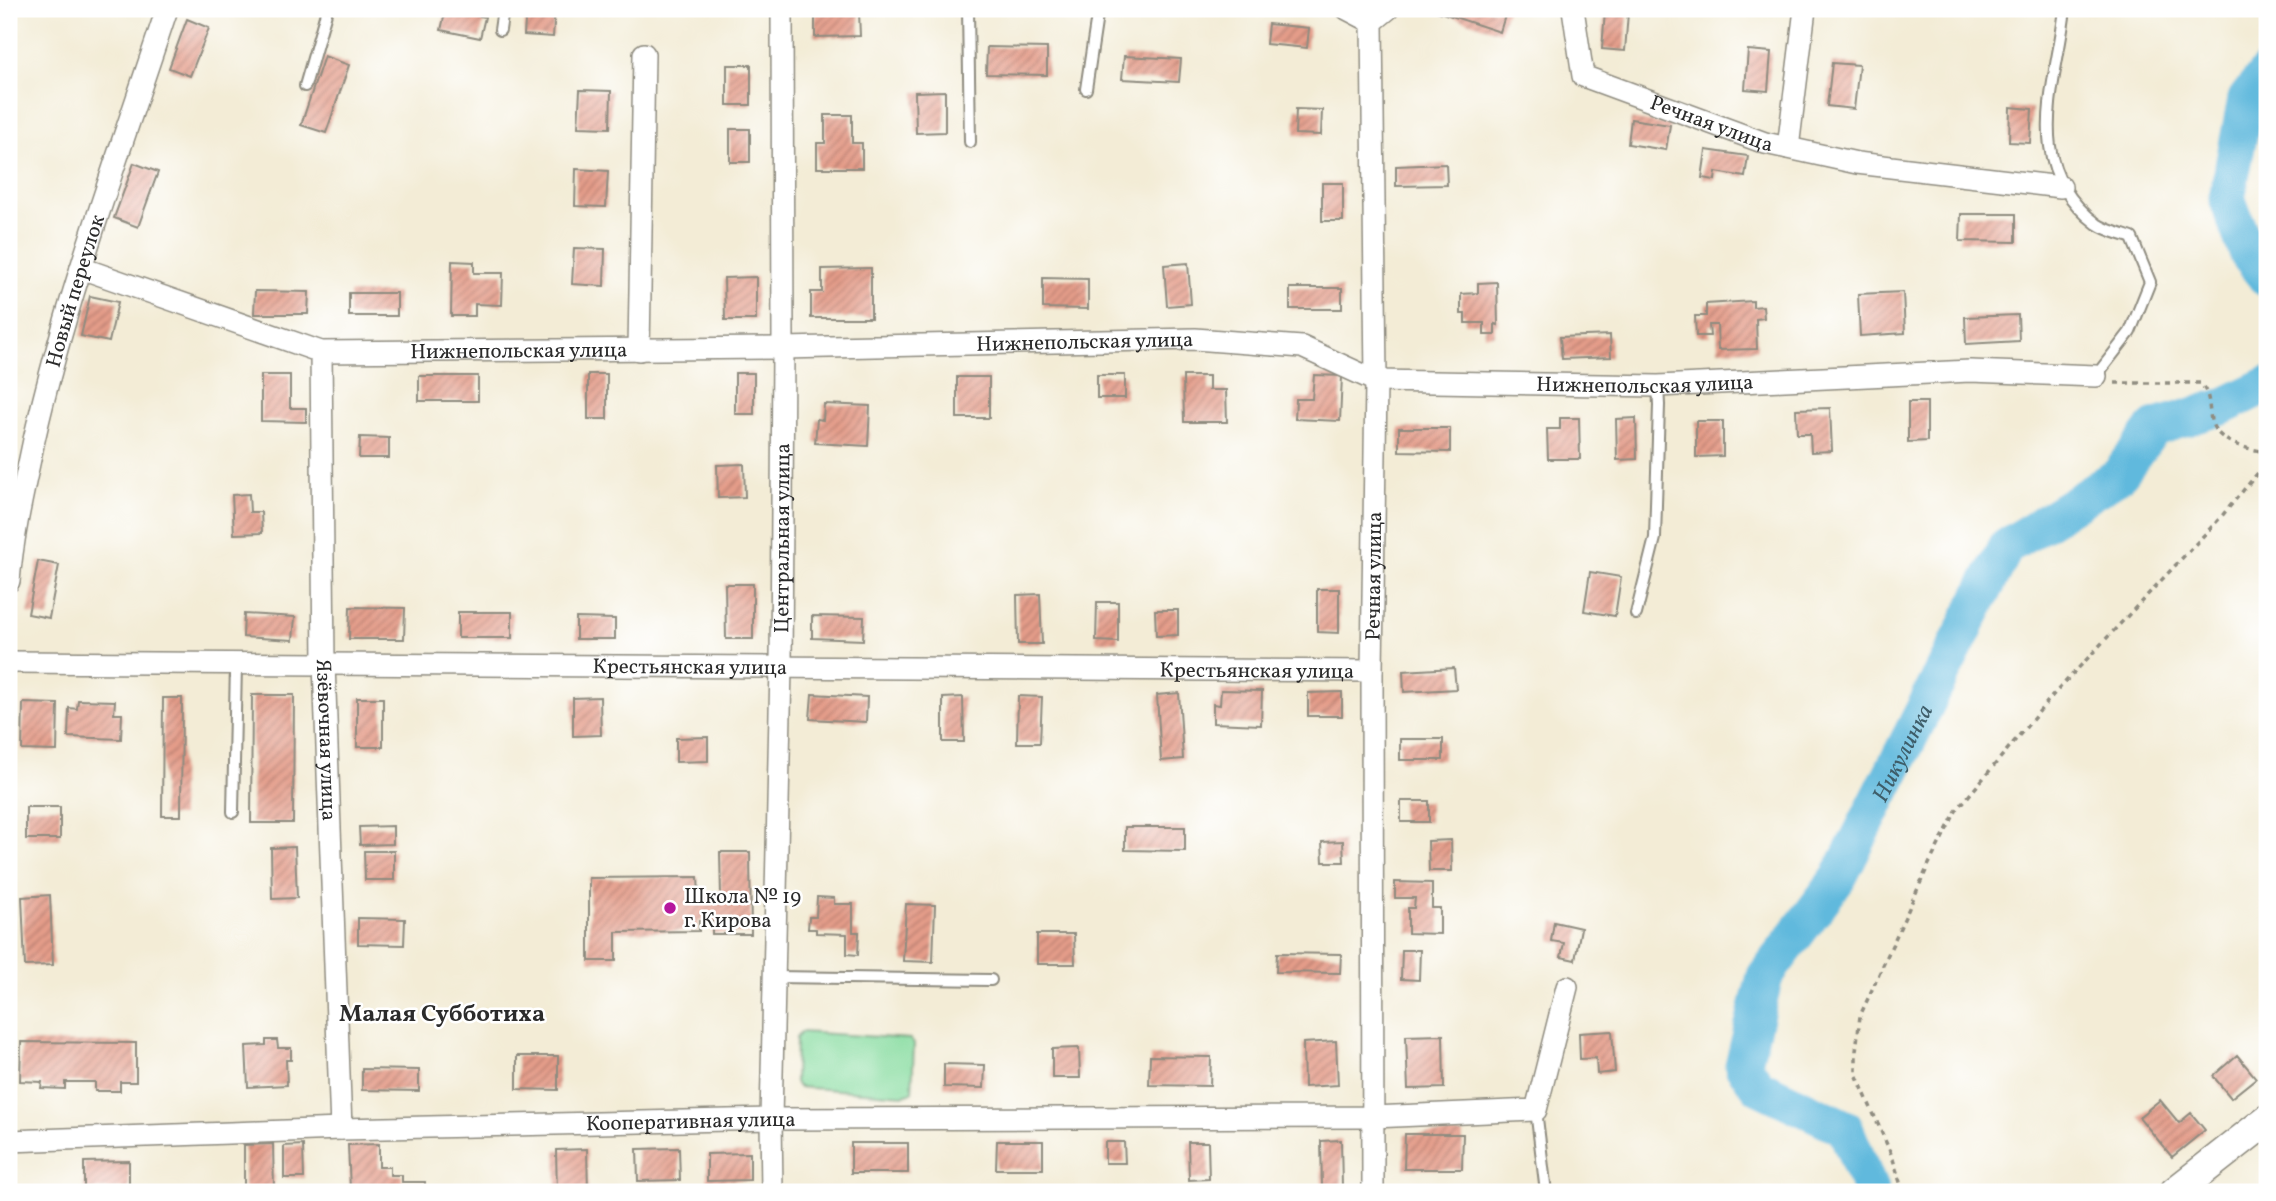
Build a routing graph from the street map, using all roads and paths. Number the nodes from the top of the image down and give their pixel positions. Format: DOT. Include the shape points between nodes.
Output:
graph roads {
  1 [pos="167,9"];
  2 [pos="327,9"];
  3 [pos="503,9"];
  4 [pos="782,9"];
  5 [pos="968,9"];
  6 [pos="1098,9"];
  7 [pos="1348,9"];
  8 [pos="1573,9"];
  9 [pos="1805,9"];
  10 [pos="2065,9"];
  11 [pos="1380,15"];
  12 [pos="500,30"];
  13 [pos="644,54"];
  14 [pos="305,86"];
  15 [pos="1086,89"];
  16 [pos="970,142"];
  17 [pos="1788,148"];
  18 [pos="2061,187"];
  19 [pos="81,268"];
  20 [pos="783,348"];
  21 [pos="639,350"];
  22 [pos="321,352"];
  23 [pos="2095,376"];
  24 [pos="1376,381"];
  25 [pos="1658,386"];
  26 [pos="2267,452"];
  27 [pos="2267,461"];
  28 [pos="9,582"];
  29 [pos="1636,614"];
  30 [pos="9,662"];
  31 [pos="236,664"];
  32 [pos="324,664"];
  33 [pos="781,668"];
  34 [pos="1372,671"];
  35 [pos="233,812"];
  36 [pos="774,977"];
  37 [pos="991,980"];
  38 [pos="1567,987"];
  39 [pos="1536,1110"];
  40 [pos="1373,1117"];
  41 [pos="771,1119"];
  42 [pos="2267,1120"];
  43 [pos="341,1129"];
  44 [pos="9,1141"];
  45 [pos="772,1192"];
  46 [pos="1373,1192"];
  47 [pos="1546,1192"];
  48 [pos="1903,1192"];
  49 [pos="2175,1192"];
  1 -- 19 [label="street, Новый переулок"];
  2 -- 14 [label="lane"];
  3 -- 12 [label="lane"];
  4 -- 20 [label="street, Центральная улица"];
  5 -- 16 [label="lane"];
  6 -- 15 [label="lane"];
  7 -- 11 [label="street"];
  8 -- 17 [label="street, Речная улица" via="1583,76 1765,144"];
  9 -- 17 [label="street, Речная улица"];
  10 -- 18 [label="lane" via="2048,114 2051,157"];
  11 -- 24 [label="street, Речная улица"];
  13 -- 21 [label="street"];
  17 -- 18 [label="street, Речная улица" via="1857,163"];
  18 -- 23 [label="lane" via="2099,225 2132,238 2150,282 2130,332"];
  19 -- 22 [label="street, Нижнепольская улица"];
  19 -- 28 [label="street, Новый переулок" via="47,384 13,536"];
  20 -- 21 [label="street, Нижнепольская улица"];
  20 -- 24 [label="street, Нижнепольская улица" via="1195,339 1302,347"];
  20 -- 33 [label="street, Центральная улица"];
  21 -- 22 [label="street, Нижнепольская улица"];
  22 -- 32 [label="street, Язёвочная улица"];
  23 -- 25 [label="street, Нижнепольская улица" via="1970,371"];
  23 -- 26 [label="path" via="2127,384 2200,383 2208,392 2212,425 2224,438 2240,447"];
  24 -- 25 [label="street, Нижнепольская улица"];
  24 -- 34 [label="street, Речная улица"];
  25 -- 29 [label="lane" via="1655,538"];
  27 -- 48 [label="path" via="2221,517 2053,695 1956,811 1929,864 1860,1016 1856,1051 1856,1074"];
  30 -- 31 [label="street, Крестьянская улица"];
  31 -- 32 [label="street, Крестьянская улица"];
  31 -- 35 [label="lane"];
  32 -- 33 [label="street, Крестьянская улица"];
  32 -- 43 [label="street, Язёвочная улица"];
  33 -- 34 [label="street, Крестьянская улица"];
  33 -- 36 [label="street, Центральная улица"];
  34 -- 40 [label="street, Речная улица"];
  36 -- 37 [label="lane"];
  36 -- 41 [label="street, Центральная улица"];
  38 -- 39 [label="street"];
  39 -- 40 [label="street, Кооперативная улица"];
  39 -- 47 [label="lane"];
  40 -- 41 [label="street, Кооперативная улица"];
  40 -- 46 [label="street, Речная улица"];
  41 -- 43 [label="street, Кооперативная улица"];
  41 -- 45 [label="street, Центральная улица"];
  42 -- 49 [label="street"];
  43 -- 44 [label="street, Кооперативная улица"];
}
